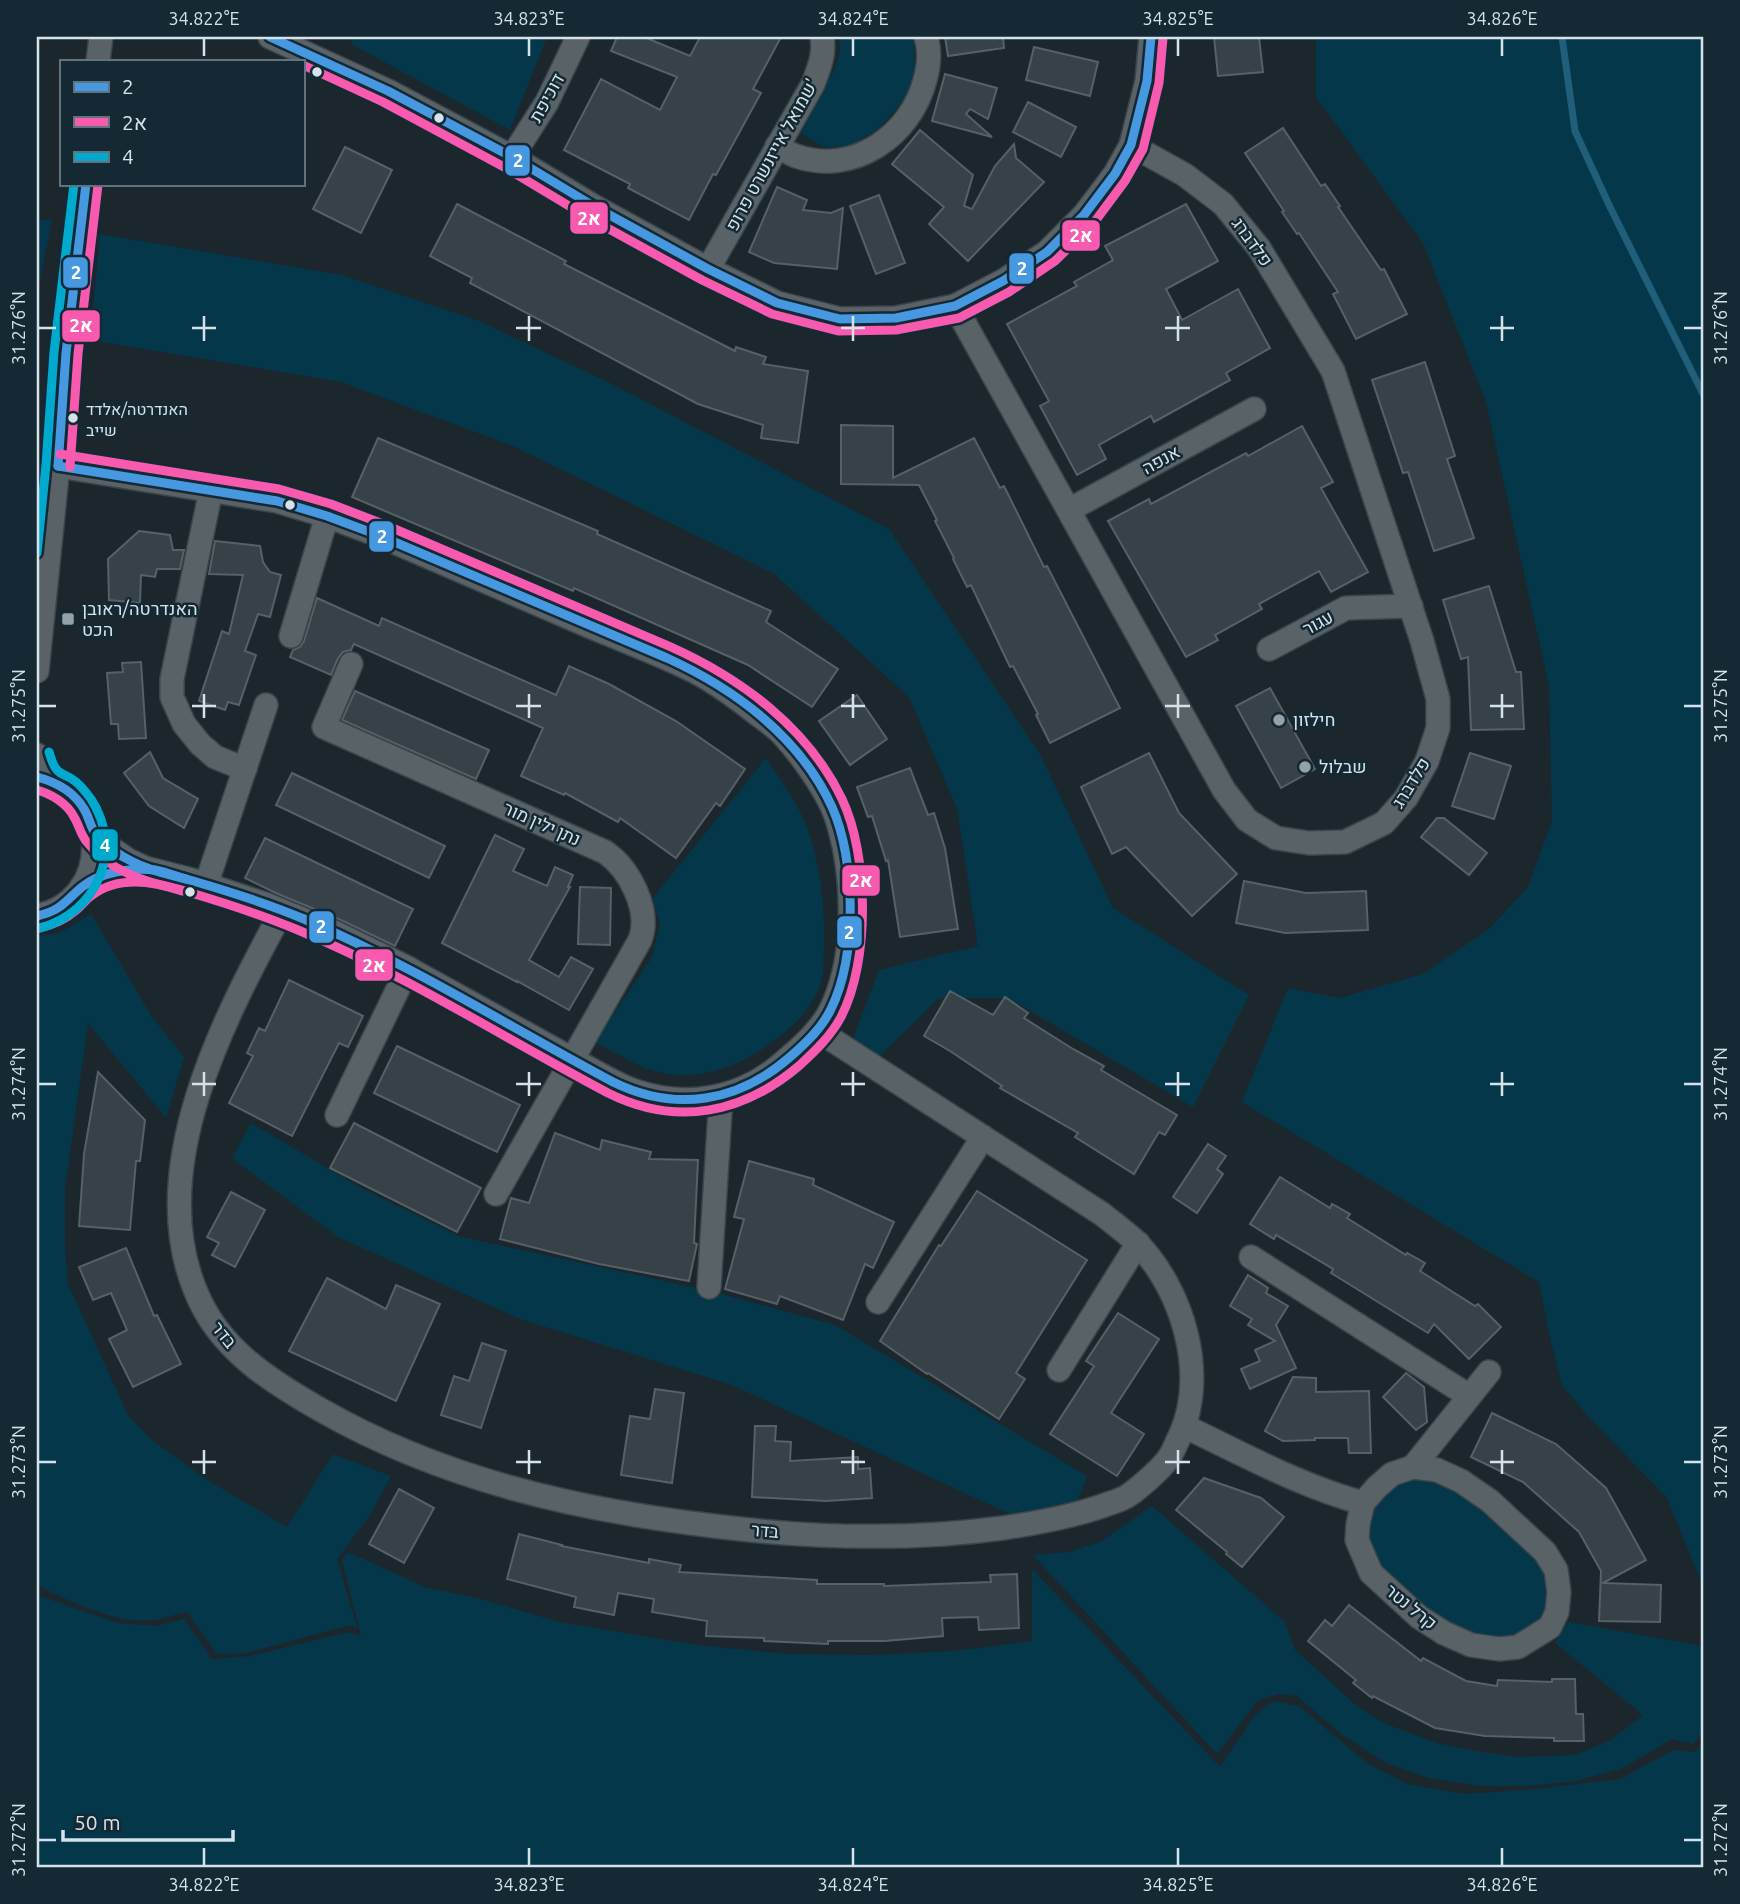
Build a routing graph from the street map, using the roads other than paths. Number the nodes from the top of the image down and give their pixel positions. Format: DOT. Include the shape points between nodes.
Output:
graph roads {
  1 [pos="101,37"];
  2 [pos="270,37"];
  3 [pos="578,37"];
  4 [pos="822,37"];
  5 [pos="926,37"];
  6 [pos="1151,37"];
  7 [pos="98,60"];
  8 [pos="1131,145"];
  9 [pos="778,146"];
  10 [pos="512,156"];
  11 [pos="86,186"];
  12 [pos="708,269"];
  13 [pos="955,306"];
  14 [pos="1254,409"];
  15 [pos="58,466"];
  16 [pos="211,491"];
  17 [pos="1069,510"];
  18 [pos="327,516"];
  19 [pos="1410,607"];
  20 [pos="291,636"];
  21 [pos="1269,649"];
  22 [pos="351,664"];
  23 [pos="37,671"];
  24 [pos="266,705"];
  25 [pos="37,755"];
  26 [pos="245,769"];
  27 [pos="42,778"];
  28 [pos="91,827"];
  29 [pos="155,871"];
  30 [pos="206,884"];
  31 [pos="81,888"];
  32 [pos="282,911"];
  33 [pos="37,916"];
  34 [pos="408,968"];
  35 [pos="817,1030"];
  36 [pos="572,1059"];
  37 [pos="721,1097"];
  38 [pos="337,1115"];
  39 [pos="983,1137"];
  40 [pos="496,1194"];
  41 [pos="1138,1243"];
  42 [pos="1251,1257"];
  43 [pos="709,1287"];
  44 [pos="878,1302"];
  45 [pos="1059,1370"];
  46 [pos="1489,1372"];
  47 [pos="1469,1396"];
  48 [pos="1184,1426"];
  49 [pos="1413,1468"];
  50 [pos="1363,1503"];
  1 -- 7 [label="street"];
  2 -- 10 [label="street" via="388,91"];
  3 -- 10 [label="street, דוכיפת" via="547,103"];
  4 -- 9 [label="street, שמואל אייזנשרט פרופ'" via="821,62 813,84"];
  5 -- 9 [label="street" via="927,71 921,95 911,115 874,149 829,161 794,156"];
  6 -- 8 [label="street" via="1147,81"];
  8 -- 13 [label="street" via="1084,215 1046,253"];
  8 -- 19 [label="street, פלדברג" via="1185,175 1223,204 1259,248 1320,349 1333,372"];
  9 -- 12 [label="street, שמואל אייזנשרט פרופ'"];
  10 -- 12 [label="street"];
  11 -- 15 [label="street"];
  12 -- 13 [label="street" via="777,303 841,319 896,318"];
  13 -- 17 [label="street, פלדברג"];
  14 -- 17 [label="street, אנפה"];
  15 -- 16 [label="street"];
  15 -- 23 [label="street"];
  16 -- 18 [label="street" via="277,501"];
  16 -- 26 [label="street" via="172,697 184,724 200,744 215,757"];
  17 -- 19 [label="street, פלדברג" via="1224,790 1247,820 1276,838 1345,842 1384,823 1406,798 1427,761 1437,728 1437,699"];
  18 -- 20 [label="street"];
  18 -- 35 [label="street" via="696,672 782,734 813,773 835,815 850,888 845,970 834,1005"];
  19 -- 21 [label="street, עגור" via="1346,608"];
  22 -- 36 [label="street, נתן ילין מור" via="324,727 598,848 627,874 642,908 642,936"];
  24 -- 26 [label="street"];
  25 -- 27 [label="street"];
  26 -- 30 [label="street"];
  27 -- 28 [label="street" via="69,792"];
  28 -- 29 [label="street" via="119,855"];
  28 -- 31 [label="street" via="94,853"];
  29 -- 30 [label="street"];
  29 -- 31 [label="street" via="112,874"];
  30 -- 32 [label="street"];
  31 -- 33 [label="street" via="66,903"];
  32 -- 34 [label="street"];
  32 -- 48 [label="street, בדר" via="232,1009 200,1090 187,1136 180,1231 197,1295 215,1326 241,1356 298,1398 403,1451 531,1494 669,1521 858,1537 954,1534 1084,1513 1127,1497 1170,1458"];
  34 -- 36 [label="street"];
  34 -- 38 [label="street"];
  35 -- 37 [label="street" via="772,1072"];
  35 -- 39 [label="street, בדר"];
  36 -- 37 [label="street" via="633,1091 663,1099"];
  36 -- 40 [label="street"];
  37 -- 43 [label="street"];
  39 -- 41 [label="street, בדר" via="1102,1214"];
  39 -- 44 [label="street"];
  41 -- 45 [label="street"];
  41 -- 48 [label="street, בדר" via="1166,1282 1185,1326 1193,1372"];
  42 -- 47 [label="street"];
  46 -- 47 [label="street"];
  47 -- 49 [label="street"];
  48 -- 50 [label="street" via="1307,1485"];
  49 -- 50 [label="street" via="1392,1474"];
  49 -- 50 [label="street, קרל נטר" via="1437,1470 1461,1481 1545,1552 1556,1570 1559,1592 1550,1627 1518,1647 1499,1649 1471,1645 1419,1617 1371,1573 1357,1540"];
}
